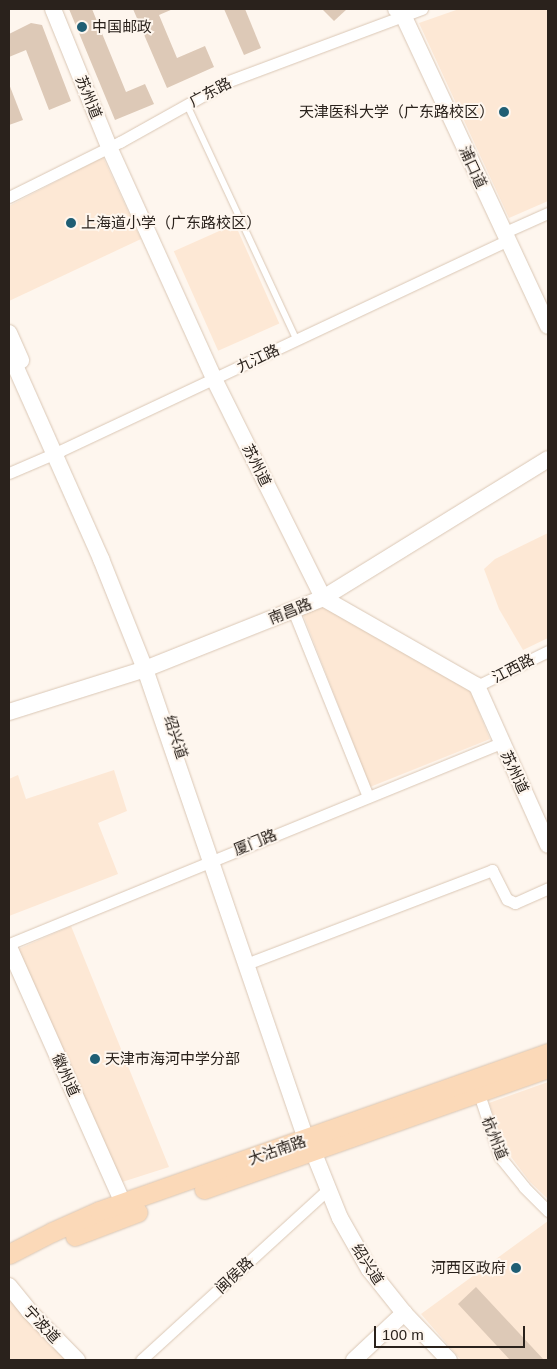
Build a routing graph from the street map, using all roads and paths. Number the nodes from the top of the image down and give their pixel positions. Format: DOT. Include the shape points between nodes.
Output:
graph roads {
  1 [pos="53,9"];
  2 [pos="422,9"];
  3 [pos="400,12"];
  4 [pos="187,104"];
  5 [pos="109,147"];
  6 [pos="9,197"];
  7 [pos="548,213"];
  8 [pos="505,237"];
  9 [pos="548,326"];
  10 [pos="9,333"];
  11 [pos="297,340"];
  12 [pos="9,352"];
  13 [pos="214,379"];
  14 [pos="56,453"];
  15 [pos="548,459"];
  16 [pos="9,473"];
  17 [pos="323,598"];
  18 [pos="293,610"];
  19 [pos="548,650"];
  20 [pos="149,667"];
  21 [pos="477,686"];
  22 [pos="9,712"];
  23 [pos="501,743"];
  24 [pos="368,797"];
  25 [pos="548,845"];
  26 [pos="214,859"];
  27 [pos="548,888"];
  28 [pos="9,944"];
  29 [pos="9,947"];
  30 [pos="254,961"];
  31 [pos="548,1054"];
  32 [pos="548,1068"];
  33 [pos="476,1086"];
  34 [pos="310,1143"];
  35 [pos="328,1189"];
  36 [pos="123,1203"];
  37 [pos="548,1210"];
  38 [pos="9,1254"];
  39 [pos="9,1268"];
  40 [pos="9,1286"];
  41 [pos="404,1313"];
  42 [pos="77,1360"];
  43 [pos="141,1360"];
  44 [pos="354,1360"];
  45 [pos="449,1360"];
  1 -- 5 [label="street, 苏州道"];
  2 -- 3 [label="street, 广东路"];
  3 -- 4 [label="street, 广东路" via="229,81"];
  3 -- 8 [label="street, 浦口道"];
  4 -- 5 [label="street, 广东路"];
  4 -- 11 [label="lane"];
  5 -- 6 [label="street, 广东路"];
  5 -- 13 [label="street, 苏州道"];
  7 -- 8 [label="street, 九江路"];
  8 -- 9 [label="street, 浦口道"];
  8 -- 11 [label="street, 九江路"];
  10 -- 14 [label="street, 绍兴道"];
  11 -- 13 [label="street, 九江路"];
  12 -- 14 [label="street, 绍兴道"];
  13 -- 14 [label="street, 九江路"];
  13 -- 17 [label="street, 苏州道"];
  14 -- 16 [label="street, 九江路"];
  14 -- 20 [label="street, 绍兴道"];
  15 -- 17 [label="street, 南昌路"];
  17 -- 18 [label="street, 南昌路"];
  17 -- 21 [label="street"];
  18 -- 20 [label="street, 南昌路"];
  18 -- 24 [label="street"];
  19 -- 21 [label="street, 江西路"];
  20 -- 22 [label="street, 南昌路"];
  20 -- 26 [label="street, 绍兴道"];
  21 -- 23 [label="street, 苏州道"];
  23 -- 24 [label="street, 厦门路"];
  23 -- 25 [label="street, 苏州道"];
  24 -- 26 [label="street, 厦门路"];
  26 -- 28 [label="street, 厦门路"];
  26 -- 30 [label="street, 绍兴道"];
  26 -- 34 [label="street, 绍兴道"];
  27 -- 30 [label="street" via="515,903 507,899 492,870"];
  29 -- 36 [label="street, 徽州道"];
  30 -- 34 [label="street, 绍兴道"];
  31 -- 33 [label="main road, 大沽南路"];
  32 -- 33 [label="main road, 大沽南路"];
  33 -- 34 [label="main road, 大沽南路"];
  33 -- 37 [label="street, 杭州道" via="500,1157"];
  34 -- 35 [label="street, 绍兴道"];
  34 -- 36 [label="main road, 大沽南路"];
  34 -- 39 [label="main road, 大沽南路" via="55,1244"];
  35 -- 41 [label="street, 绍兴道" via="365,1263"];
  35 -- 43 [label="street, 闽侯路"];
  36 -- 38 [label="main road, 大沽南路" via="52,1232"];
  40 -- 42 [label="street, 宁波道"];
  41 -- 44 [label="street"];
  41 -- 45 [label="street, 绍兴道"];
}
